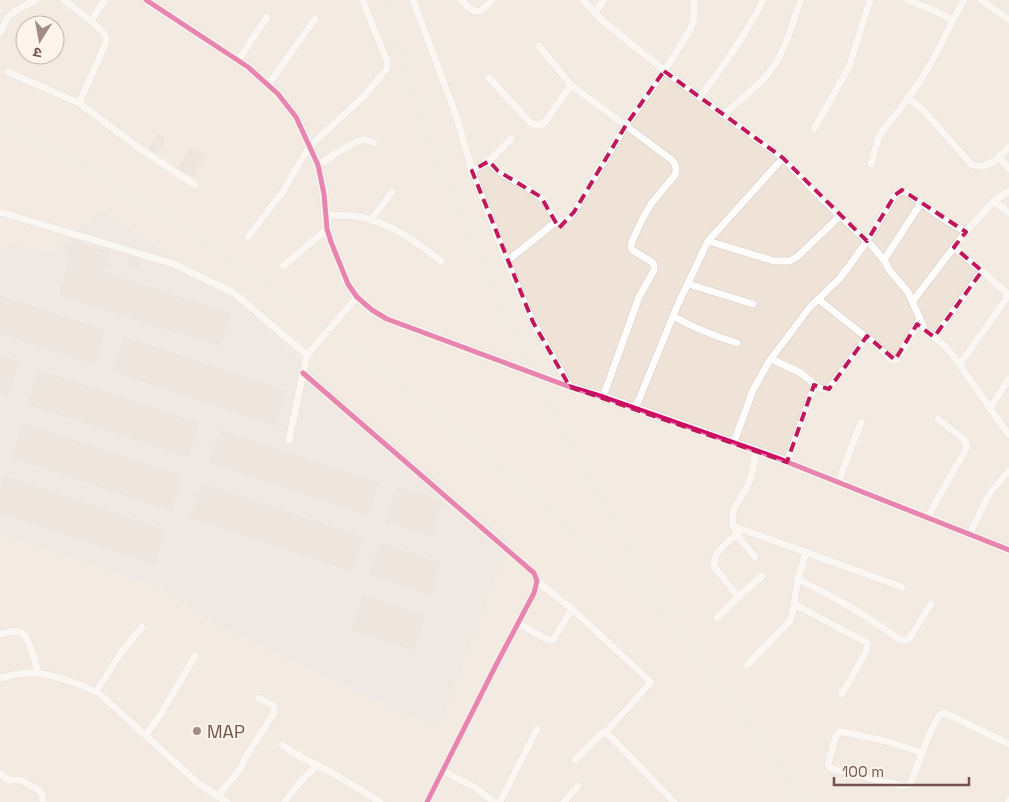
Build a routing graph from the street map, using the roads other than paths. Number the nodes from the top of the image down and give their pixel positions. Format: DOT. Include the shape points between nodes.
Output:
graph roads {
  1 [pos="36,0"];
  2 [pos="64,0"];
  3 [pos="105,0"];
  4 [pos="146,0"];
  5 [pos="363,0"];
  6 [pos="414,0"];
  7 [pos="461,0"];
  8 [pos="492,0"];
  9 [pos="583,0"];
  10 [pos="604,0"];
  11 [pos="694,0"];
  12 [pos="763,0"];
  13 [pos="800,0"];
  14 [pos="870,0"];
  15 [pos="908,0"];
  16 [pos="964,0"];
  17 [pos="981,0"];
  18 [pos="595,13"];
  19 [pos="267,17"];
  20 [pos="315,19"];
  21 [pos="953,20"];
  22 [pos="1009,20"];
  23 [pos="91,21"];
  24 [pos="0,32"];
  25 [pos="539,46"];
  26 [pos="238,61"];
  27 [pos="664,71"];
  28 [pos="8,72"];
  29 [pos="489,78"];
  30 [pos="268,85"];
  31 [pos="571,85"];
  32 [pos="699,97"];
  33 [pos="908,98"];
  34 [pos="79,104"];
  35 [pos="723,115"];
  36 [pos="626,125"];
  37 [pos="814,129"];
  38 [pos="511,139"];
  39 [pos="374,143"];
  40 [pos="309,147"];
  41 [pos="1009,147"];
  42 [pos="999,157"];
  43 [pos="783,158"];
  44 [pos="489,161"];
  45 [pos="870,164"];
  46 [pos="318,165"];
  47 [pos="1009,169"];
  48 [pos="472,171"];
  49 [pos="195,185"];
  50 [pos="1009,191"];
  51 [pos="392,192"];
  52 [pos="994,201"];
  53 [pos="921,203"];
  54 [pos="0,212"];
  55 [pos="1009,213"];
  56 [pos="326,215"];
  57 [pos="840,216"];
  58 [pos="371,220"];
  59 [pos="556,222"];
  60 [pos="327,229"];
  61 [pos="966,232"];
  62 [pos="248,237"];
  63 [pos="708,241"];
  64 [pos="867,241"];
  65 [pos="954,247"];
  66 [pos="507,260"];
  67 [pos="884,260"];
  68 [pos="441,261"];
  69 [pos="283,266"];
  70 [pos="982,270"];
  71 [pos="688,284"];
  72 [pos="357,298"];
  73 [pos="818,299"];
  74 [pos="913,301"];
  75 [pos="753,304"];
  76 [pos="673,316"];
  77 [pos="920,319"];
  78 [pos="934,337"];
  79 [pos="868,338"];
  80 [pos="737,343"];
  81 [pos="307,355"];
  82 [pos="772,359"];
  83 [pos="960,364"];
  84 [pos="303,373"];
  85 [pos="1009,379"];
  86 [pos="815,384"];
  87 [pos="570,387"];
  88 [pos="603,397"];
  89 [pos="990,408"];
  90 [pos="635,409"];
  91 [pos="938,419"];
  92 [pos="861,422"];
  93 [pos="1009,435"];
  94 [pos="289,440"];
  95 [pos="734,442"];
  96 [pos="756,450"];
  97 [pos="787,462"];
  98 [pos="1009,471"];
  99 [pos="838,482"];
  100 [pos="927,518"];
  101 [pos="733,526"];
  102 [pos="737,534"];
  103 [pos="969,534"];
  104 [pos="1009,550"];
  105 [pos="806,552"];
  106 [pos="755,557"];
  107 [pos="762,576"];
  108 [pos="798,579"];
  109 [pos="537,581"];
  110 [pos="902,588"];
  111 [pos="738,597"];
  112 [pos="794,604"];
  113 [pos="931,604"];
  114 [pos="572,609"];
  115 [pos="717,618"];
  116 [pos="518,623"];
  117 [pos="142,627"];
  118 [pos="0,634"];
  119 [pos="195,656"];
  120 [pos="748,664"];
  121 [pos="38,673"];
  122 [pos="0,678"];
  123 [pos="96,692"];
  124 [pos="842,694"];
  125 [pos="259,698"];
  126 [pos="537,729"];
  127 [pos="605,733"];
  128 [pos="146,735"];
  129 [pos="1009,744"];
  130 [pos="282,745"];
  131 [pos="923,753"];
  132 [pos="576,760"];
  133 [pos="317,764"];
  134 [pos="443,771"];
  135 [pos="0,774"];
  136 [pos="578,786"];
  137 [pos="218,796"];
  138 [pos="43,802"];
  139 [pos="227,802"];
  140 [pos="285,802"];
  141 [pos="380,802"];
  142 [pos="427,802"];
  143 [pos="494,802"];
  144 [pos="500,802"];
  145 [pos="564,802"];
  146 [pos="674,802"];
  1 -- 24 [label="street" via="8,17"];
  2 -- 23 [label="street"];
  3 -- 23 [label="street"];
  4 -- 26 [label="street"];
  5 -- 40 [label="street" via="387,67 364,96"];
  6 -- 48 [label="street" via="457,118"];
  7 -- 8 [label="street" via="478,12"];
  9 -- 18 [label="street"];
  10 -- 18 [label="street"];
  11 -- 27 [label="street" via="692,26"];
  12 -- 32 [label="street" via="734,50"];
  13 -- 35 [label="street" via="784,47 772,68"];
  14 -- 37 [label="street" via="849,67"];
  15 -- 21 [label="street"];
  16 -- 21 [label="street"];
  17 -- 22 [label="street"];
  18 -- 27 [label="street"];
  19 -- 26 [label="street"];
  20 -- 30 [label="street"];
  21 -- 33 [label="street"];
  23 -- 34 [label="street" via="106,36 105,45"];
  25 -- 31 [label="street"];
  26 -- 30 [label="street"];
  27 -- 32 [label="street"];
  27 -- 36 [label="street"];
  28 -- 34 [label="street"];
  29 -- 31 [label="street" via="536,126 545,122"];
  30 -- 40 [label="street" via="296,117"];
  31 -- 36 [label="street"];
  32 -- 35 [label="street"];
  33 -- 42 [label="street" via="972,164 985,166"];
  33 -- 45 [label="street" via="878,138"];
  34 -- 49 [label="street"];
  35 -- 43 [label="street"];
  36 -- 59 [label="street" via="574,212 567,220"];
  36 -- 88 [label="street" via="672,160 676,170 651,204 630,246 652,262 654,270 639,297"];
  38 -- 44 [label="street"];
  39 -- 46 [label="street" via="361,139 353,142"];
  40 -- 46 [label="street"];
  40 -- 62 [label="street" via="283,191"];
  41 -- 42 [label="street"];
  42 -- 47 [label="street"];
  43 -- 57 [label="street"];
  43 -- 63 [label="street"];
  44 -- 48 [label="street"];
  44 -- 59 [label="street" via="541,197"];
  46 -- 56 [label="street"];
  48 -- 66 [label="street"];
  50 -- 52 [label="street"];
  51 -- 58 [label="street"];
  52 -- 55 [label="street"];
  52 -- 61 [label="street"];
  53 -- 61 [label="street"];
  53 -- 64 [label="street" via="899,191"];
  53 -- 67 [label="street"];
  54 -- 81 [label="street" via="174,264 234,293"];
  56 -- 58 [label="street"];
  56 -- 60 [label="street"];
  57 -- 63 [label="street" via="790,261 774,260"];
  57 -- 64 [label="street"];
  58 -- 68 [label="street" via="401,232"];
  59 -- 66 [label="street"];
  60 -- 69 [label="street"];
  60 -- 72 [label="street" via="348,284"];
  61 -- 65 [label="street"];
  63 -- 71 [label="street"];
  64 -- 67 [label="street"];
  64 -- 73 [label="street" via="839,279"];
  65 -- 70 [label="street"];
  65 -- 74 [label="street"];
  66 -- 87 [label="street" via="533,322"];
  67 -- 74 [label="street"];
  70 -- 78 [label="street"];
  70 -- 83 [label="street" via="1005,290 1007,296"];
  71 -- 75 [label="street"];
  71 -- 76 [label="street"];
  72 -- 81 [label="street"];
  72 -- 87 [label="street" via="387,319"];
  73 -- 79 [label="street"];
  73 -- 82 [label="street"];
  74 -- 77 [label="street"];
  76 -- 80 [label="street" via="696,329"];
  76 -- 90 [label="street"];
  77 -- 78 [label="street" via="925,330"];
  77 -- 79 [label="street" via="895,360"];
  78 -- 83 [label="street"];
  79 -- 86 [label="street" via="829,389"];
  81 -- 84 [label="street"];
  82 -- 86 [label="street"];
  82 -- 95 [label="street" via="753,390"];
  83 -- 89 [label="street"];
  84 -- 94 [label="street"];
  84 -- 109 [label="street" via="534,573"];
  85 -- 89 [label="street"];
  86 -- 97 [label="street"];
  87 -- 88 [label="street"];
  88 -- 90 [label="street"];
  89 -- 93 [label="street"];
  90 -- 95 [label="street"];
  91 -- 100 [label="street" via="965,440 967,447"];
  92 -- 99 [label="street"];
  95 -- 96 [label="street"];
  96 -- 97 [label="street"];
  96 -- 101 [label="street" via="753,473 734,508"];
  97 -- 99 [label="street"];
  98 -- 103 [label="street" via="992,490"];
  99 -- 100 [label="street"];
  100 -- 103 [label="street"];
  101 -- 102 [label="street"];
  101 -- 105 [label="street"];
  102 -- 106 [label="street"];
  102 -- 111 [label="street" via="713,560 714,566"];
  103 -- 104 [label="street"];
  105 -- 108 [label="street"];
  105 -- 110 [label="street"];
  107 -- 111 [label="street"];
  108 -- 112 [label="street"];
  108 -- 113 [label="street" via="846,604 898,639 907,641"];
  109 -- 114 [label="street"];
  109 -- 116 [label="street"];
  111 -- 115 [label="street"];
  112 -- 120 [label="street" via="790,621"];
  112 -- 124 [label="street" via="867,643 867,650"];
  114 -- 116 [label="street" via="553,640"];
  114 -- 127 [label="street" via="651,682"];
  116 -- 134 [label="street"];
  117 -- 123 [label="street"];
  118 -- 121 [label="street" via="13,631 24,634"];
  119 -- 128 [label="street"];
  121 -- 122 [label="street"];
  121 -- 123 [label="street"];
  123 -- 128 [label="street"];
  125 -- 137 [label="street" via="274,706 274,713 240,769"];
  126 -- 144 [label="street"];
  127 -- 132 [label="street"];
  127 -- 146 [label="street"];
  128 -- 137 [label="street" via="199,784"];
  129 -- 131 [label="street" via="945,713 932,728"];
  130 -- 133 [label="street"];
  131 -- 131 [label="street" via="907,786 833,769 828,764 840,732 886,741"];
  133 -- 140 [label="street"];
  133 -- 141 [label="street"];
  134 -- 142 [label="street"];
  134 -- 143 [label="street" via="476,788"];
  135 -- 138 [label="street" via="39,790"];
  136 -- 145 [label="street"];
  137 -- 139 [label="street"];
}
